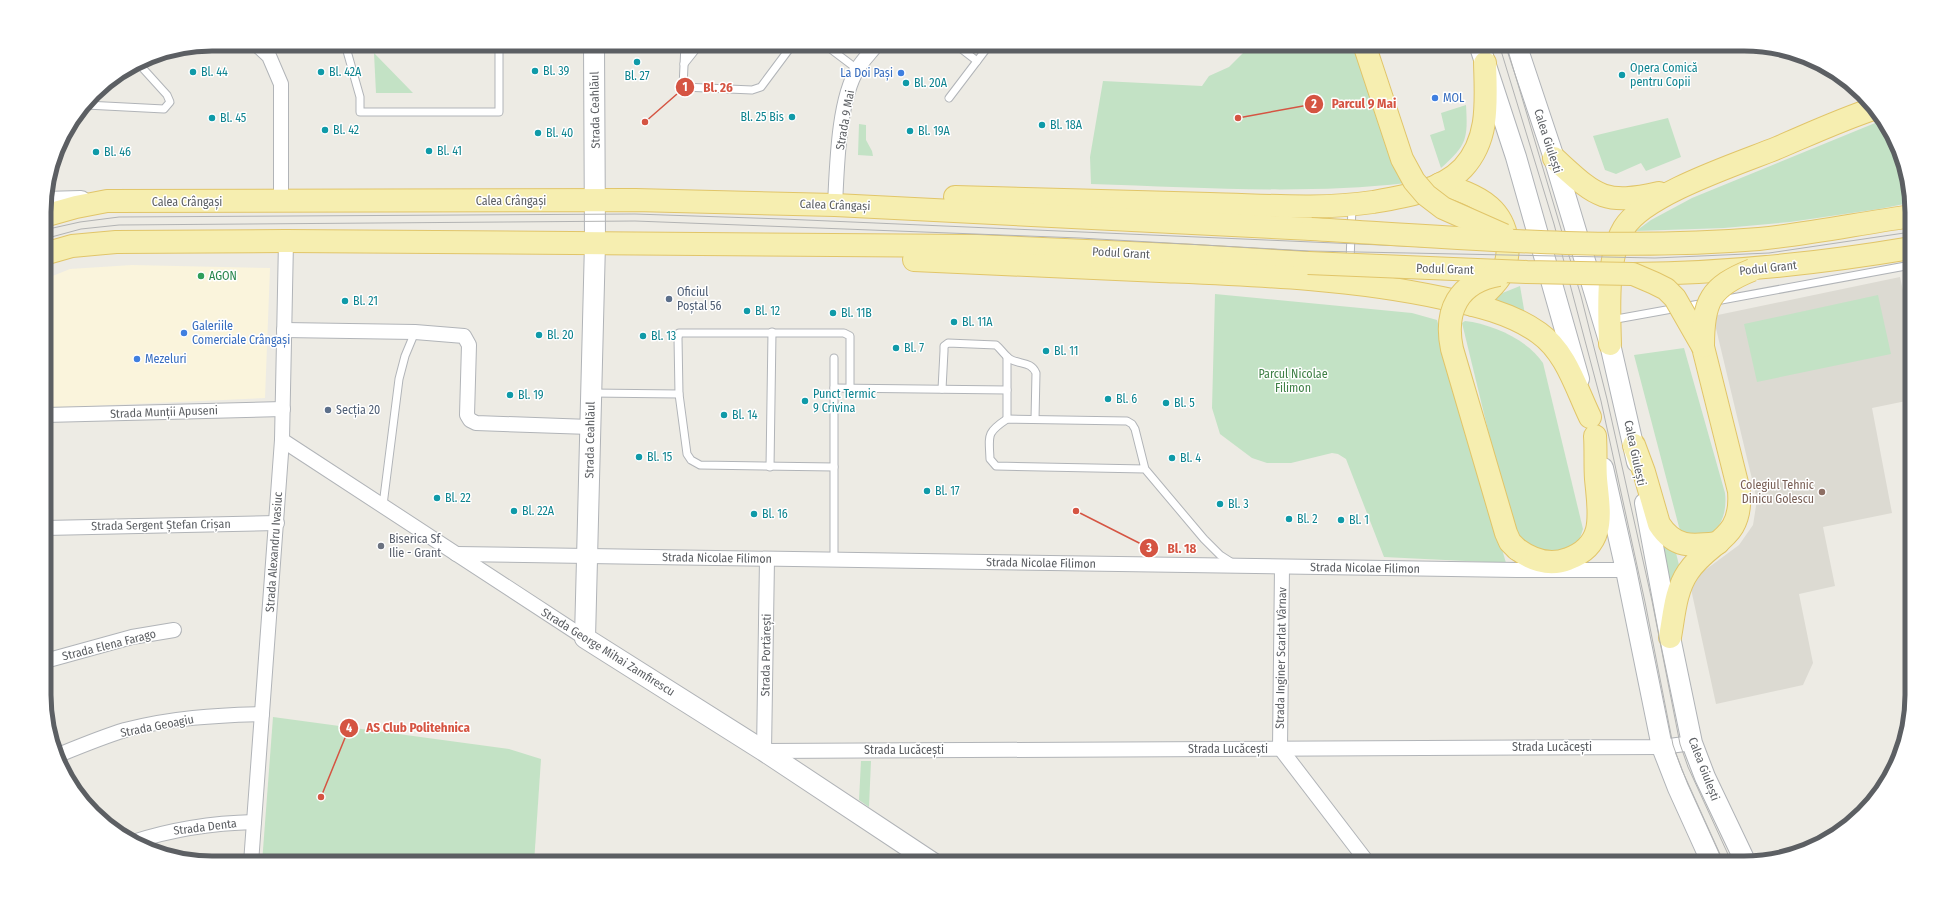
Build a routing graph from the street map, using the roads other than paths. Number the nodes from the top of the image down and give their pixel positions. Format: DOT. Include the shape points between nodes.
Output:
graph roads {
  1 [pos="264,51"];
  2 [pos="347,51"];
  3 [pos="499,51"];
  4 [pos="594,51"];
  5 [pos="685,51"];
  6 [pos="694,51"];
  7 [pos="788,51"];
  8 [pos="833,51"];
  9 [pos="871,51"];
  10 [pos="964,51"];
  11 [pos="985,51"];
  12 [pos="1366,51"];
  13 [pos="1518,51"];
  14 [pos="1482,54"];
  15 [pos="977,61"];
  16 [pos="684,64"];
  17 [pos="142,67"];
  18 [pos="857,69"];
  19 [pos="949,98"];
  20 [pos="92,105"];
  21 [pos="1869,111"];
  22 [pos="1554,158"];
  23 [pos="1440,184"];
  24 [pos="1674,190"];
  25 [pos="595,200"];
  26 [pos="107,201"];
  27 [pos="280,201"];
  28 [pos="51,202"];
  29 [pos="1352,204"];
  30 [pos="835,205"];
  31 [pos="51,214"];
  32 [pos="1905,216"];
  33 [pos="286,241"];
  34 [pos="1520,242"];
  35 [pos="595,243"];
  36 [pos="840,246"];
  37 [pos="1905,249"];
  38 [pos="51,252"];
  39 [pos="1905,266"];
  40 [pos="1752,270"];
  41 [pos="1527,272"];
  42 [pos="1633,274"];
  43 [pos="1349,283"];
  44 [pos="1473,305"];
  45 [pos="1609,321"];
  46 [pos="284,330"];
  47 [pos="415,332"];
  48 [pos="772,332"];
  49 [pos="1610,344"];
  50 [pos="1702,347"];
  51 [pos="1007,357"];
  52 [pos="834,358"];
  53 [pos="834,388"];
  54 [pos="850,388"];
  55 [pos="942,389"];
  56 [pos="1007,390"];
  57 [pos="591,393"];
  58 [pos="679,394"];
  59 [pos="283,409"];
  60 [pos="51,416"];
  61 [pos="1007,419"];
  62 [pos="1035,419"];
  63 [pos="1593,426"];
  64 [pos="590,427"];
  65 [pos="282,440"];
  66 [pos="1634,445"];
  67 [pos="770,467"];
  68 [pos="834,467"];
  69 [pos="1145,469"];
  70 [pos="382,505"];
  71 [pos="277,523"];
  72 [pos="51,528"];
  73 [pos="1718,543"];
  74 [pos="456,554"];
  75 [pos="587,556"];
  76 [pos="767,559"];
  77 [pos="834,560"];
  78 [pos="1238,566"];
  79 [pos="1282,567"];
  80 [pos="1626,570"];
  81 [pos="174,630"];
  82 [pos="1670,637"];
  83 [pos="586,638"];
  84 [pos="51,659"];
  85 [pos="262,714"];
  86 [pos="1692,742"];
  87 [pos="1662,747"];
  88 [pos="1280,748"];
  89 [pos="764,751"];
  90 [pos="62,754"];
  91 [pos="254,822"];
  92 [pos="141,839"];
  93 [pos="252,856"];
  94 [pos="923,856"];
  95 [pos="1363,856"];
  96 [pos="1709,856"];
  97 [pos="1743,856"];
  1 -- 27 [label="street" via="269,56 281,84"];
  2 -- 3 [label="lane" via="360,97 360,112 499,112"];
  4 -- 25 [label="main road, Strada Ceahlăul"];
  5 -- 16 [label="lane"];
  6 -- 16 [label="lane"];
  7 -- 16 [label="lane" via="761,87 752,90 683,87"];
  8 -- 18 [label="lane"];
  9 -- 18 [label="street, Strada 9 Mai"];
  10 -- 15 [label="lane"];
  11 -- 15 [label="lane"];
  12 -- 34 [label="main road, bridge" via="1402,159 1420,188 1449,211"];
  13 -- 22 [label="main road, Calea Giulești"];
  14 -- 23 [label="main road" via="1486,107 1480,141 1462,168"];
  14 -- 63 [label="main road" via="1516,157"];
  15 -- 19 [label="lane"];
  17 -- 20 [label="lane" via="167,95 170,102 164,109"];
  18 -- 30 [label="street, Strada 9 Mai" via="847,96 843,118"];
  21 -- 24 [label="main road"];
  22 -- 24 [label="main road" via="1586,186 1606,196 1628,199"];
  22 -- 49 [label="main road, Calea Giulești"];
  23 -- 29 [label="main road" via="1410,195"];
  23 -- 44 [label="main road" via="1469,194 1489,206 1501,222 1507,238 1508,259 1500,277"];
  24 -- 45 [label="main road" via="1638,212 1623,229 1610,280"];
  25 -- 27 [label="main road, Calea Crângași"];
  25 -- 30 [label="main road, Calea Crângași"];
  25 -- 35 [label="main road, Strada Ceahlăul"];
  26 -- 27 [label="main road, Calea Crângași"];
  26 -- 28 [label="main road, Calea Crângași"];
  26 -- 31 [label="main road"];
  29 -- 30 [label="main road" via="1258,205 874,195 858,197"];
  29 -- 43 [label="lane"];
  30 -- 34 [label="main road, Calea Crângași, bridge"];
  32 -- 34 [label="main road, bridge" via="1752,239 1647,244"];
  33 -- 35 [label="main road"];
  33 -- 38 [label="main road" via="116,242 72,246"];
  33 -- 46 [label="street, Strada Alexandru Ivasiuc"];
  35 -- 36 [label="main road"];
  35 -- 57 [label="main road, Strada Ceahlăul"];
  36 -- 41 [label="main road, Podul Grant, bridge" via="977,246 1308,264"];
  36 -- 43 [label="main road" via="878,258 1274,276"];
  37 -- 40 [label="main road, Podul Grant"];
  39 -- 45 [label="lane"];
  40 -- 42 [label="main road, Podul Grant, bridge" via="1698,274"];
  40 -- 50 [label="main road, bridge" via="1727,281 1709,301 1705,313"];
  41 -- 42 [label="main road, Podul Grant, bridge"];
  41 -- 63 [label="main road, bridge" via="1488,277 1472,285 1455,304 1448,329 1506,533 1517,549 1536,560 1555,562 1574,557 1595,538 1600,522"];
  42 -- 50 [label="main road, bridge" via="1654,282 1675,298"];
  43 -- 44 [label="main road" via="1398,289"];
  44 -- 63 [label="main road" via="1524,323 1541,334 1555,348"];
  45 -- 49 [label="main road"];
  46 -- 47 [label="street"];
  46 -- 59 [label="street, Strada Alexandru Ivasiuc"];
  47 -- 64 [label="street" via="457,334 467,339 467,415 470,420 476,423"];
  47 -- 70 [label="lane" via="399,379"];
  48 -- 54 [label="lane" via="844,333 850,336"];
  48 -- 58 [label="lane" via="679,333"];
  48 -- 67 [label="lane"];
  49 -- 66 [label="main road, Calea Giulești"];
  50 -- 73 [label="main road" via="1740,498 1738,518"];
  51 -- 55 [label="lane" via="996,345 948,343 944,346"];
  51 -- 56 [label="lane"];
  51 -- 62 [label="lane" via="1016,362 1029,364 1036,373"];
  52 -- 53 [label="lane"];
  53 -- 54 [label="lane"];
  53 -- 68 [label="lane"];
  54 -- 55 [label="lane"];
  55 -- 56 [label="lane"];
  56 -- 61 [label="lane"];
  57 -- 58 [label="lane"];
  57 -- 64 [label="main road, Strada Ceahlăul"];
  58 -- 67 [label="lane" via="687,454 691,460 700,465"];
  59 -- 60 [label="street, Strada Munții Apuseni"];
  59 -- 65 [label="street, Strada Alexandru Ivasiuc"];
  61 -- 62 [label="lane"];
  61 -- 69 [label="lane" via="993,428 989,438 990,459 996,466"];
  62 -- 69 [label="lane" via="1127,421 1135,429"];
  63 -- 80 [label="main road"];
  64 -- 75 [label="main road, Strada Ceahlăul"];
  65 -- 70 [label="street, Strada George Mihai Zamfirescu"];
  65 -- 71 [label="street, Strada Alexandru Ivasiuc"];
  66 -- 73 [label="main road" via="1659,524 1664,532 1690,546"];
  66 -- 82 [label="main road, Calea Giulești"];
  67 -- 68 [label="lane"];
  68 -- 77 [label="lane"];
  69 -- 78 [label="lane" via="1204,540"];
  70 -- 74 [label="street, Strada George Mihai Zamfirescu"];
  71 -- 72 [label="street, Strada Sergent Ștefan Crișan"];
  71 -- 85 [label="street, Strada Alexandru Ivasiuc"];
  73 -- 82 [label="main road" via="1698,561 1682,582"];
  74 -- 75 [label="street, Strada Nicolae Filimon"];
  74 -- 83 [label="street, Strada George Mihai Zamfirescu"];
  75 -- 76 [label="street, Strada Nicolae Filimon"];
  75 -- 83 [label="main road, Strada Ceahlăul"];
  76 -- 77 [label="street, Strada Nicolae Filimon"];
  76 -- 89 [label="street, Strada Portărești"];
  77 -- 78 [label="street, Strada Nicolae Filimon"];
  78 -- 79 [label="street, Strada Nicolae Filimon"];
  79 -- 80 [label="street, Strada Nicolae Filimon"];
  79 -- 88 [label="street, Strada Inginer Scarlat Vârnav"];
  80 -- 87 [label="main road"];
  81 -- 84 [label="street, Strada Elena Farago" via="110,643"];
  82 -- 86 [label="main road, Calea Giulești"];
  83 -- 89 [label="main road, Strada George Mihai Zamfirescu"];
  85 -- 90 [label="street, Strada Geoagiu" via="163,722 124,731"];
  85 -- 91 [label="street, Strada Alexandru Ivasiuc"];
  86 -- 87 [label="street, Strada Lucăcești"];
  86 -- 97 [label="main road, Calea Giulești" via="1705,777"];
  87 -- 88 [label="street, Strada Lucăcești"];
  87 -- 96 [label="main road"];
  88 -- 89 [label="street, Strada Lucăcești"];
  88 -- 95 [label="street"];
  89 -- 94 [label="main road, Strada George Mihai Zamfirescu"];
  91 -- 92 [label="street, Strada Denta" via="199,826 163,832"];
  91 -- 93 [label="street, Strada Alexandru Ivasiuc"];
}
